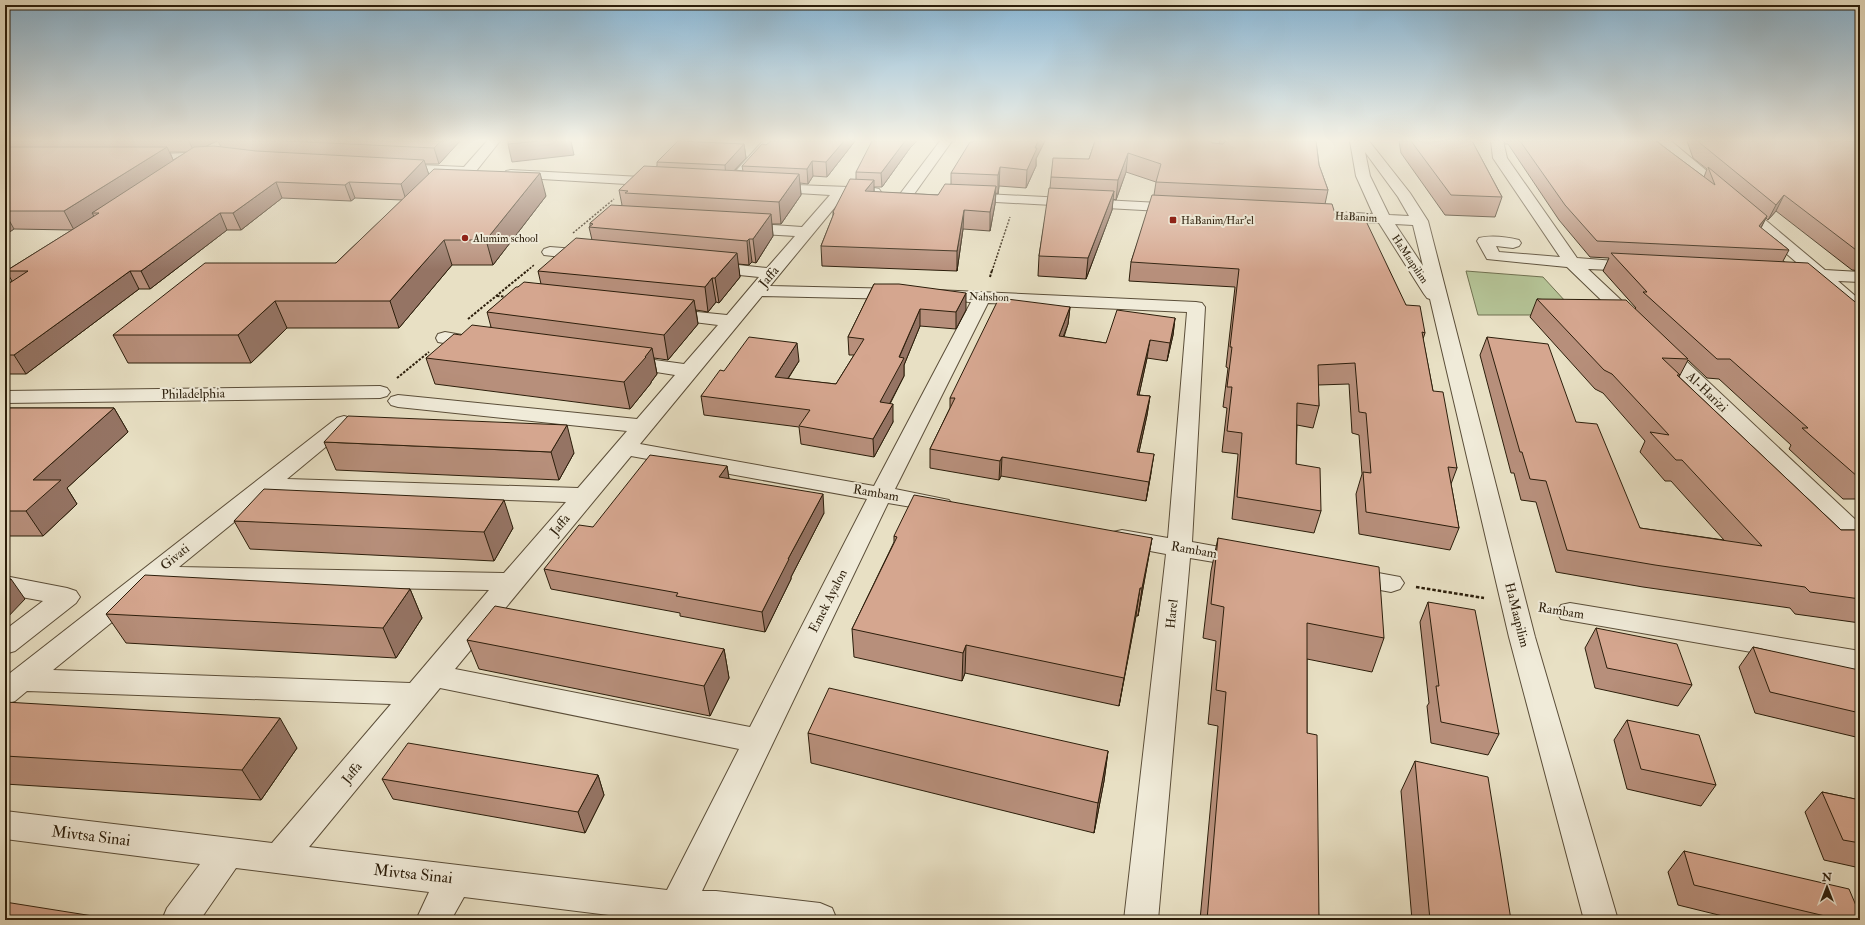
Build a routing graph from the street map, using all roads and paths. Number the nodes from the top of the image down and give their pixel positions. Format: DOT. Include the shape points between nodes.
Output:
graph roads {
  1 [pos="632,184"];
  2 [pos="724,184"];
  3 [pos="914,184"];
  4 [pos="1367,184"];
  5 [pos="1395,184"];
  6 [pos="1518,184"];
  7 [pos="1715,184"];
  8 [pos="841,191"];
  9 [pos="907,194"];
  10 [pos="922,195"];
  11 [pos="954,196"];
  12 [pos="1016,200"];
  13 [pos="1191,209"];
  14 [pos="600,210"];
  15 [pos="1291,214"];
  16 [pos="605,215"];
  17 [pos="1383,218"];
  18 [pos="1420,221"];
  19 [pos="727,227"];
  20 [pos="806,232"];
  21 [pos="1513,244"];
  22 [pos="550,252"];
  23 [pos="47,256"];
  24 [pos="606,257"];
  25 [pos="1572,263"];
  26 [pos="693,266"];
  27 [pos="1650,267"];
  28 [pos="772,273"];
  29 [pos="1774,273"];
  30 [pos="1821,275"];
  31 [pos="1860,277"];
  32 [pos="5,284"];
  33 [pos="757,291"];
  34 [pos="496,296"];
  35 [pos="983,296"];
  36 [pos="509,298"];
  37 [pos="1196,307"];
  38 [pos="1443,308"];
  39 [pos="1860,309"];
  40 [pos="654,313"];
  41 [pos="732,321"];
  42 [pos="445,338"];
  43 [pos="492,345"];
  44 [pos="611,360"];
  45 [pos="690,371"];
  46 [pos="389,396"];
  47 [pos="5,397"];
  48 [pos="344,422"];
  49 [pos="644,426"];
  50 [pos="625,448"];
  51 [pos="265,485"];
  52 [pos="881,494"];
  53 [pos="586,495"];
  54 [pos="959,508"];
  55 [pos="1100,534"];
  56 [pos="1860,538"];
  57 [pos="1179,548"];
  58 [pos="1265,562"];
  59 [pos="1328,573"];
  60 [pos="152,575"];
  61 [pos="512,582"];
  62 [pos="1391,583"];
  63 [pos="5,585"];
  64 [pos="1514,603"];
  65 [pos="1570,612"];
  66 [pos="5,644"];
  67 [pos="1860,661"];
  68 [pos="426,685"];
  69 [pos="13,686"];
  70 [pos="758,741"];
  71 [pos="5,825"];
  72 [pos="228,852"];
  73 [pos="279,859"];
  74 [pos="455,879"];
  75 [pos="676,907"];
  76 [pos="714,914"];
  77 [pos="179,920"];
  78 [pos="433,920"];
  79 [pos="817,920"];
  80 [pos="1141,920"];
  81 [pos="1601,920"];
  1 -- 14 [label="path"];
  2 -- 8 [label="street"];
  3 -- 9 [label="street"];
  4 -- 17 [label="street, HaMaapilim"];
  5 -- 18 [label="street, HaMaapilim"];
  6 -- 25 [label="street, Al-Harizi"];
  7 -- 30 [label="street"];
  8 -- 9 [label="street"];
  8 -- 20 [label="street, Jaffa"];
  9 -- 10 [label="street"];
  11 -- 12 [label="street"];
  12 -- 13 [label="street"];
  12 -- 35 [label="path"];
  14 -- 16 [label="path"];
  14 -- 22 [label="path"];
  15 -- 17 [label="street, HaBanim"];
  17 -- 18 [label="street, HaBanim"];
  17 -- 38 [label="street, HaMaapilim"];
  18 -- 38 [label="street, HaMaapilim"];
  19 -- 20 [label="street"];
  20 -- 28 [label="street, Jaffa"];
  21 -- 25 [label="street" via="1485,241 1493,256"];
  22 -- 24 [label="street"];
  22 -- 34 [label="path"];
  23 -- 32 [label="street"];
  25 -- 27 [label="street"];
  25 -- 56 [label="street, Al-Harizi"];
  26 -- 28 [label="street"];
  28 -- 33 [label="street, Jaffa"];
  29 -- 30 [label="street"];
  30 -- 31 [label="street"];
  30 -- 39 [label="street"];
  33 -- 35 [label="street, Nahshon"];
  33 -- 41 [label="street, Jaffa"];
  34 -- 36 [label="path"];
  34 -- 42 [label="path"];
  35 -- 37 [label="street, Nahshon"];
  35 -- 52 [label="street, Emek Ayalon"];
  37 -- 57 [label="street, Harel"];
  38 -- 64 [label="street, HaMaapilim"];
  40 -- 41 [label="street"];
  41 -- 45 [label="street, Jaffa"];
  42 -- 43 [label="street"];
  42 -- 46 [label="path"];
  44 -- 45 [label="street"];
  45 -- 49 [label="street, Jaffa"];
  46 -- 47 [label="street, Philadelphia"];
  46 -- 49 [label="street, Philadelphia"];
  48 -- 51 [label="street, Givati"];
  49 -- 50 [label="street, Jaffa"];
  50 -- 52 [label="street, Rambam"];
  50 -- 53 [label="street, Jaffa"];
  51 -- 53 [label="street"];
  51 -- 60 [label="street, Givati"];
  52 -- 54 [label="street, Rambam"];
  52 -- 70 [label="street, Emek Ayalon"];
  53 -- 61 [label="street, Jaffa"];
  55 -- 57 [label="street, Rambam"];
  57 -- 58 [label="street, Rambam"];
  57 -- 80 [label="street, Harel"];
  59 -- 62 [label="street"];
  60 -- 61 [label="street"];
  60 -- 69 [label="street, Givati"];
  61 -- 68 [label="street, Jaffa"];
  62 -- 64 [label="path"];
  63 -- 66 [label="street" via="67,597"];
  64 -- 81 [label="street, HaMaapilim"];
  65 -- 67 [label="street, Rambam"];
  68 -- 69 [label="street"];
  68 -- 70 [label="street"];
  68 -- 73 [label="street, Jaffa"];
  70 -- 75 [label="street, Emek Ayalon"];
  71 -- 72 [label="street, Mivtsa Sinai"];
  72 -- 73 [label="street, Mivtsa Sinai"];
  72 -- 77 [label="street"];
  73 -- 74 [label="street, Mivtsa Sinai"];
  74 -- 75 [label="street, Mivtsa Sinai"];
  74 -- 78 [label="street"];
  75 -- 76 [label="street, Mivtsa Sinai"];
  76 -- 79 [label="street, Mivtsa Sinai"];
}
